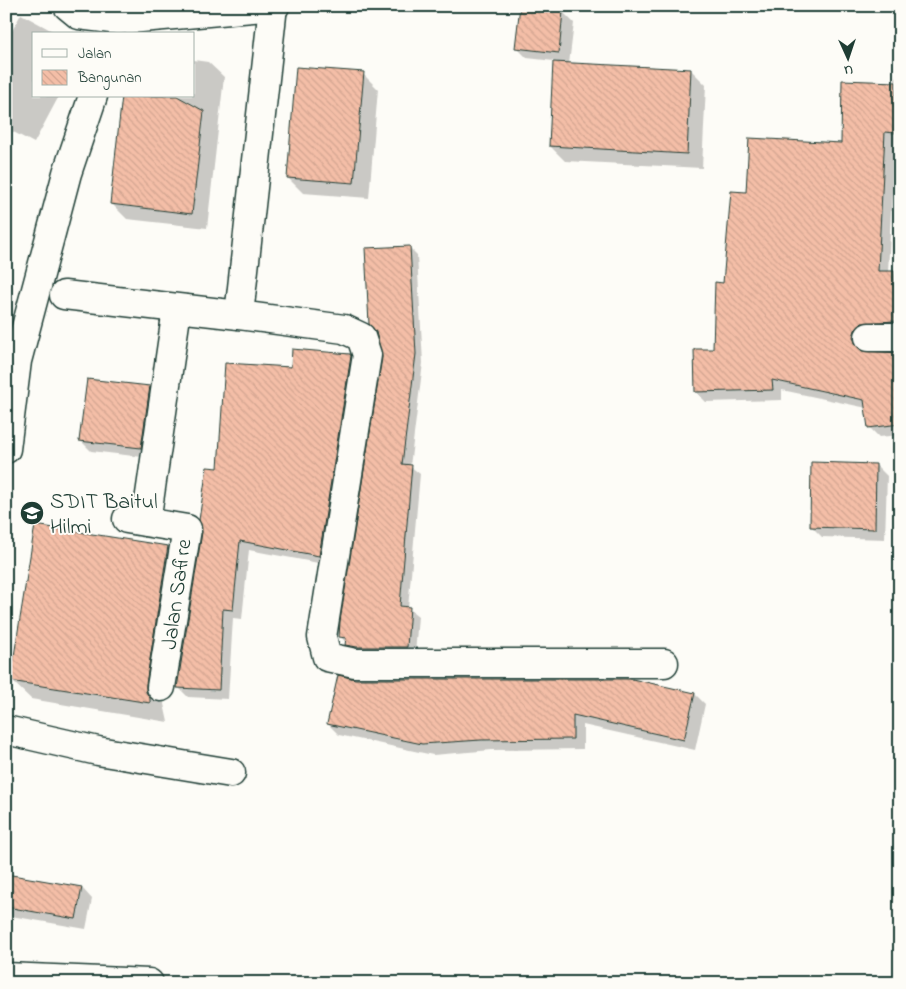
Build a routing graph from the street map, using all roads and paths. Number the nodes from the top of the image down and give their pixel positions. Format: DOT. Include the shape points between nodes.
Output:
graph roads {
  1 [pos="68,6"];
  2 [pos="274,6"];
  3 [pos="117,27"];
  4 [pos="92,98"];
  5 [pos="64,295"];
  6 [pos="177,309"];
  7 [pos="239,315"];
  8 [pos="869,337"];
  9 [pos="900,337"];
  10 [pos="6,449"];
  11 [pos="664,663"];
  12 [pos="161,687"];
  13 [pos="6,730"];
  14 [pos="231,773"];
  15 [pos="6,977"];
  16 [pos="149,983"];
  1 -- 3 [label="street" via="79,15"];
  2 -- 3 [label="street"];
  2 -- 7 [label="street"];
  4 -- 10 [label="street" via="67,173 17,361"];
  5 -- 6 [label="street"];
  6 -- 7 [label="street"];
  6 -- 12 [label="street, Jalan Safire" via="137,521 187,529"];
  7 -- 11 [label="street" via="344,329 361,337 367,355 322,637 326,657 355,663"];
  8 -- 9 [label="street"];
  13 -- 14 [label="street" via="98,751"];
  15 -- 16 [label="street"];
}
